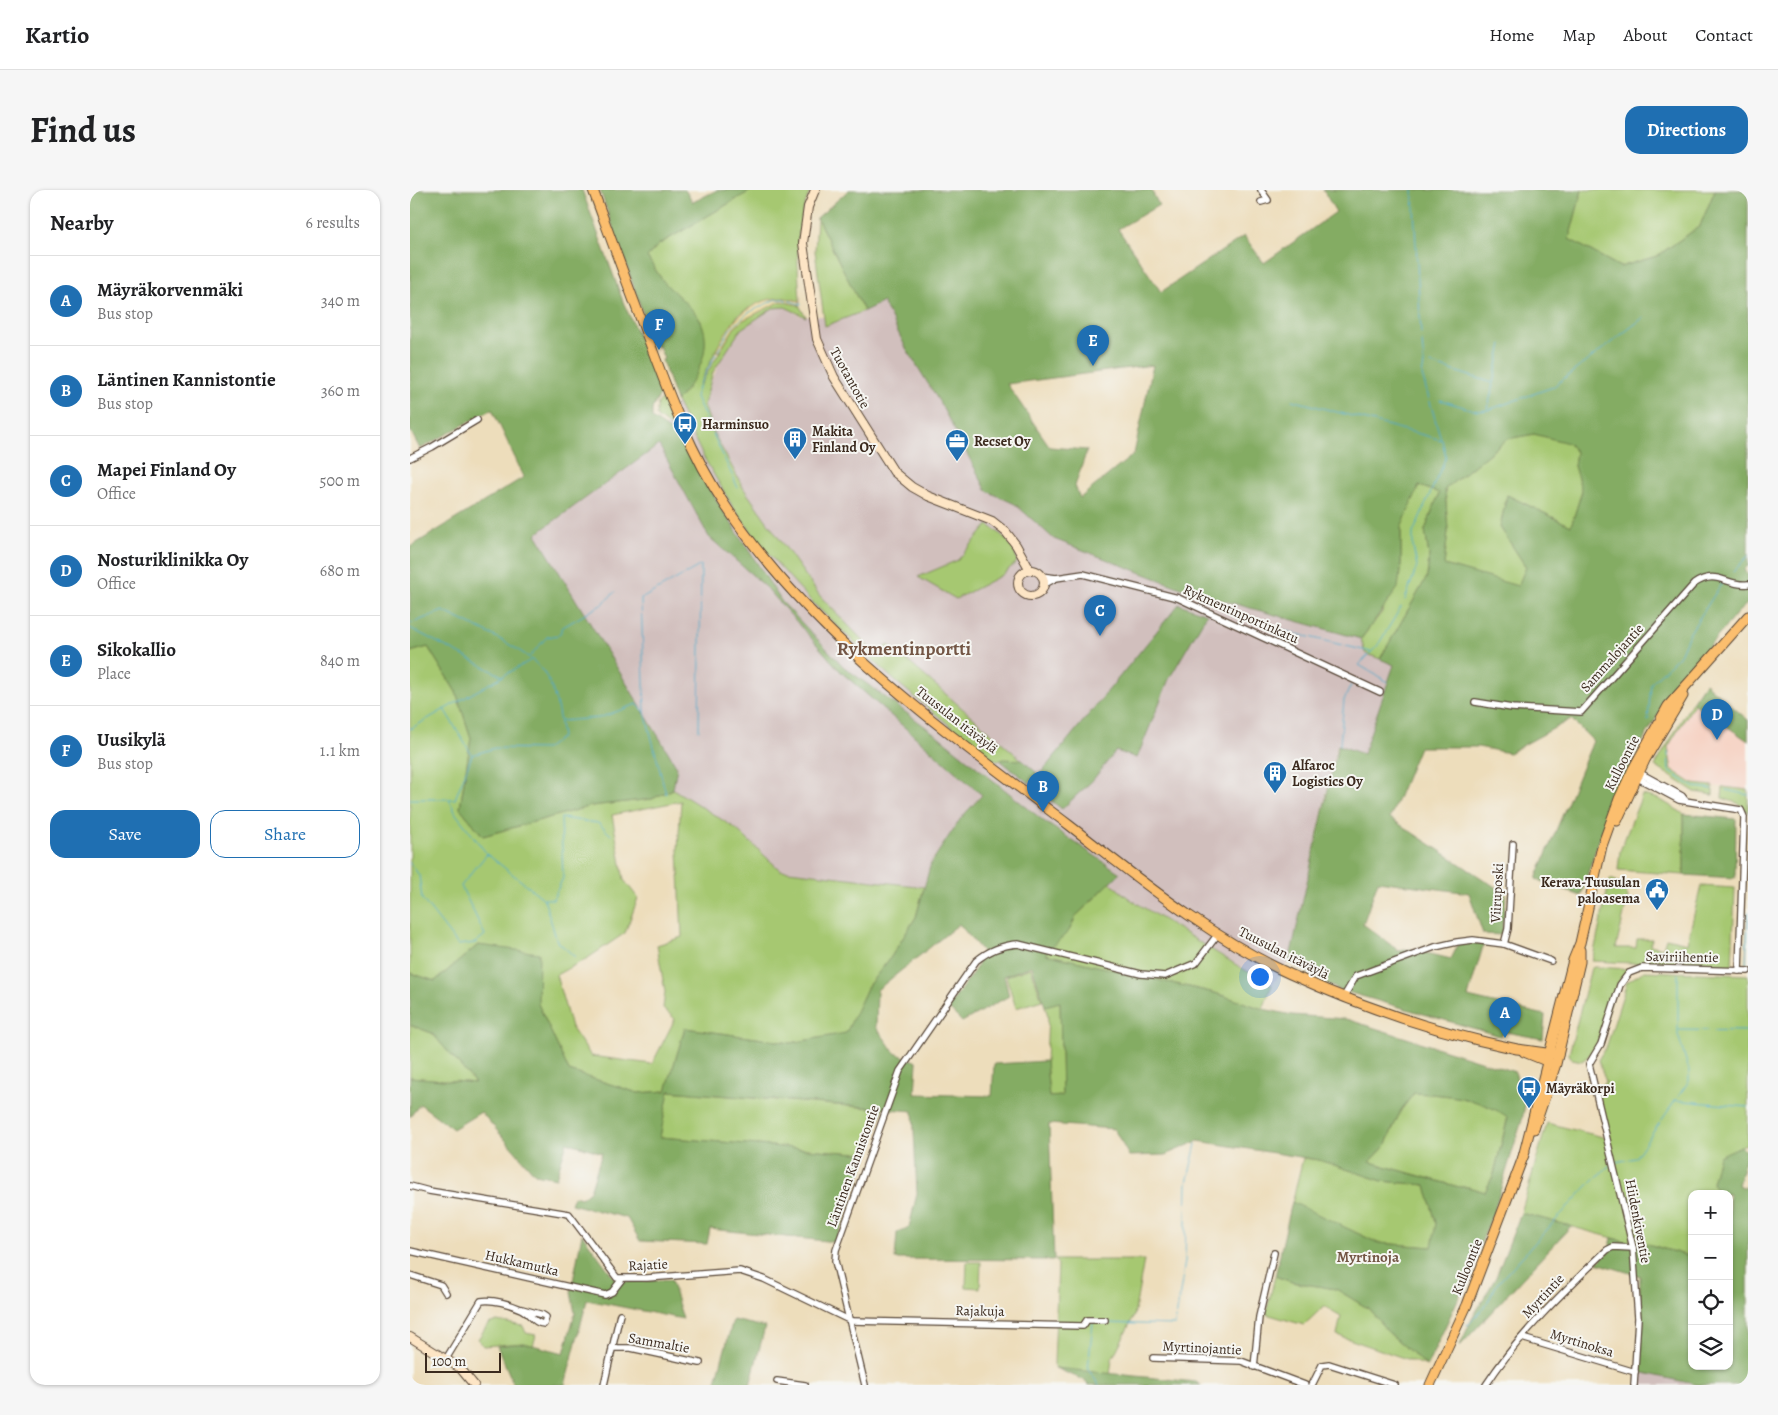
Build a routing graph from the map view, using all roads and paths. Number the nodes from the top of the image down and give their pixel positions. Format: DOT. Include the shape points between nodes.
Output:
graph roads {
  1 [pos="593,190"];
  2 [pos="815,190"];
  3 [pos="1262,190"];
  4 [pos="1261,202"];
  5 [pos="476,420"];
  6 [pos="410,458"];
  7 [pos="1023,558"];
  8 [pos="1030,570"];
  9 [pos="1022,573"];
  10 [pos="1042,576"];
  11 [pos="1056,578"];
  12 [pos="1043,584"];
  13 [pos="1748,584"];
  14 [pos="1748,616"];
  15 [pos="1380,692"];
  16 [pos="1475,702"];
  17 [pos="1635,773"];
  18 [pos="1512,844"];
  19 [pos="1218,934"];
  20 [pos="1504,944"];
  21 [pos="1551,961"];
  22 [pos="1739,971"];
  23 [pos="1748,971"];
  24 [pos="1343,998"];
  25 [pos="1553,1059"];
  26 [pos="1589,1064"];
  27 [pos="410,1186"];
  28 [pos="1633,1248"];
  29 [pos="410,1251"];
  30 [pos="1274,1253"];
  31 [pos="410,1275"];
  32 [pos="622,1279"];
  33 [pos="446,1293"];
  34 [pos="522,1309"];
  35 [pos="620,1314"];
  36 [pos="1105,1320"];
  37 [pos="851,1321"];
  38 [pos="410,1337"];
  39 [pos="1522,1338"];
  40 [pos="612,1348"];
  41 [pos="1153,1358"];
  42 [pos="446,1359"];
  43 [pos="700,1363"];
  44 [pos="1254,1367"];
  45 [pos="1635,1372"];
  46 [pos="777,1381"];
  47 [pos="474,1385"];
  48 [pos="604,1385"];
  49 [pos="805,1385"];
  50 [pos="865,1385"];
  51 [pos="1306,1385"];
  52 [pos="1312,1385"];
  53 [pos="1395,1385"];
  54 [pos="1430,1385"];
  55 [pos="1486,1385"];
  56 [pos="1634,1385"];
  1 -- 19 [label="main road, Tuusulan itäväylä" via="684,428 724,504 792,592 874,672 920,709 1128,870"];
  2 -- 7 [label="street, Tuotantotie" via="808,207 803,243 817,339 834,377 894,472 928,496 992,521 1006,532"];
  3 -- 4 [label="street" via="1268,200"];
  5 -- 6 [label="street"];
  7 -- 8 [label="street, Tuotantotie"];
  7 -- 9 [label="street"];
  8 -- 9 [label="street"];
  8 -- 10 [label="street"];
  9 -- 12 [label="street" via="1018,584 1024,594 1036,595"];
  10 -- 11 [label="street, Rykmentinportinkatu"];
  10 -- 12 [label="street"];
  11 -- 12 [label="street, Rykmentinportinkatu"];
  11 -- 15 [label="street, Rykmentinportinkatu" via="1083,574 1178,598"];
  13 -- 16 [label="street, Sammalojantie" via="1712,577 1694,584 1581,712"];
  14 -- 17 [label="main road, Kulloontie" via="1692,679"];
  17 -- 22 [label="street" via="1680,800 1741,810 1744,818"];
  17 -- 25 [label="main road, Kulloontie" via="1611,820 1574,960"];
  18 -- 20 [label="street, Viiruposki" via="1508,929"];
  19 -- 24 [label="main road, Tuusulan itäväylä" via="1259,959"];
  19 -- 37 [label="street, Läntinen Kannistontie" via="1196,963 1165,976 1141,974 1018,944 987,952 976,962 900,1072 836,1250"];
  20 -- 21 [label="street"];
  20 -- 24 [label="street" via="1473,940 1434,947 1356,976"];
  22 -- 23 [label="street, Saviriihentie"];
  22 -- 26 [label="street, Saviriihentie" via="1635,969 1620,985 1601,1044"];
  24 -- 25 [label="main road, Tuusulan itäväylä" via="1428,1026"];
  25 -- 54 [label="main road, Kulloontie" via="1523,1157 1467,1305"];
  26 -- 28 [label="street, Hiidenkiventie"];
  27 -- 32 [label="street, Rajatie" via="569,1214 609,1270"];
  28 -- 39 [label="street, Myrtintie" via="1613,1247 1607,1250"];
  28 -- 45 [label="street, Hiidenkiventie" via="1638,1318"];
  29 -- 32 [label="street, Hukkamutka" via="605,1295 612,1292"];
  30 -- 44 [label="street" via="1259,1317"];
  31 -- 33 [label="street" via="441,1285"];
  32 -- 37 [label="street, Rajatie" via="740,1271 764,1279"];
  34 -- 42 [label="street" via="490,1300 481,1301"];
  35 -- 40 [label="street"];
  36 -- 37 [label="street, Rajakuja" via="1087,1320 1083,1326"];
  37 -- 50 [label="street, Läntinen Kannistontie"];
  38 -- 42 [label="street"];
  39 -- 45 [label="street, Myrtinoksa"];
  39 -- 55 [label="street, Myrtintie"];
  40 -- 43 [label="street, Sammaltie" via="632,1348"];
  40 -- 48 [label="street"];
  41 -- 44 [label="street, Myrtinojantie" via="1232,1360"];
  42 -- 47 [label="street" via="460,1368"];
  44 -- 51 [label="street, Myrtinojantie"];
  45 -- 56 [label="street, Hiidenkiventie"];
  46 -- 49 [label="street"];
  52 -- 53 [label="street" via="1322,1366 1329,1364"];
}
